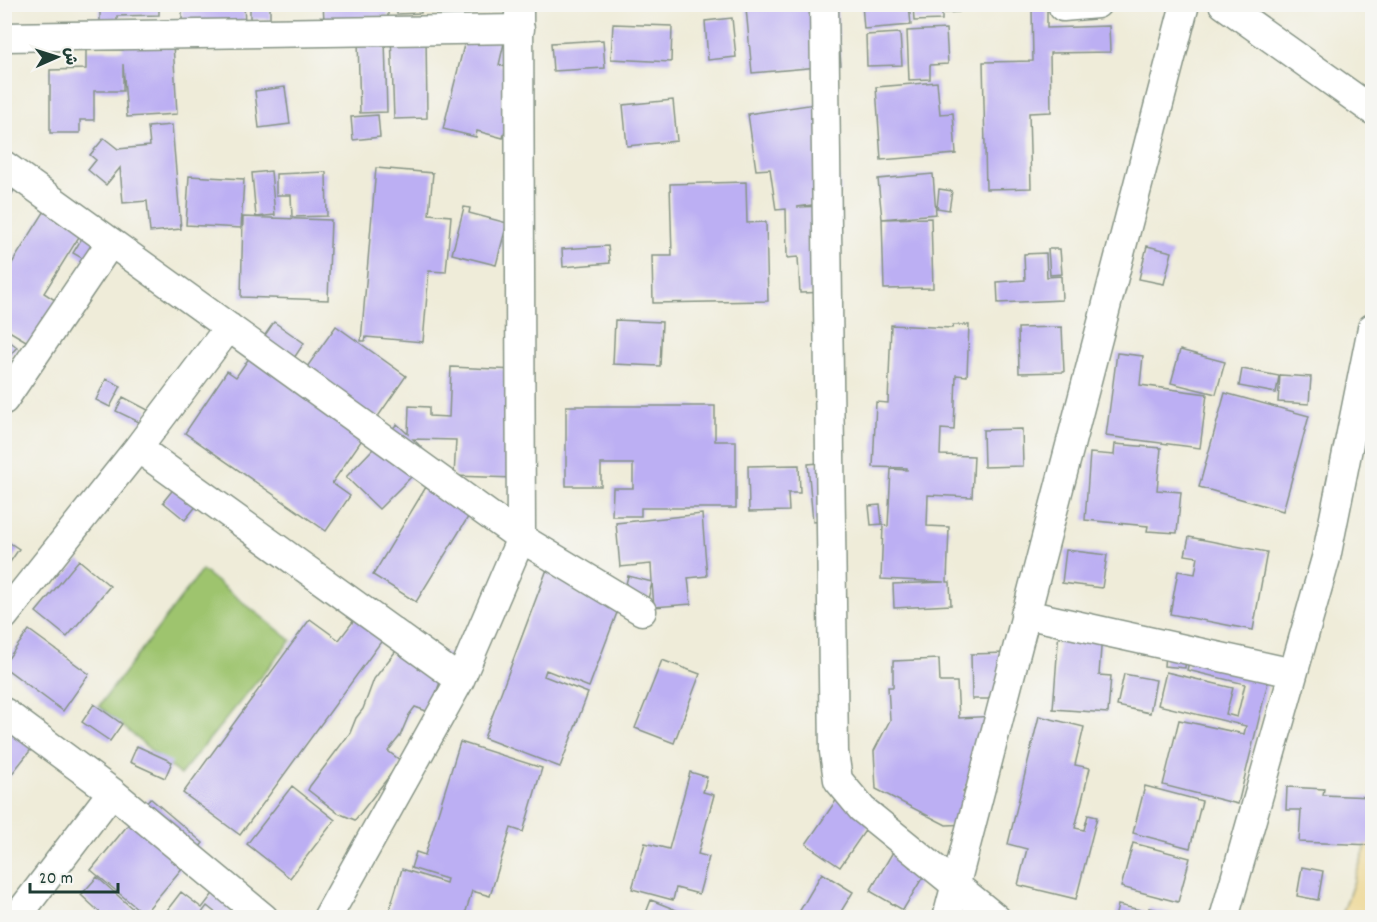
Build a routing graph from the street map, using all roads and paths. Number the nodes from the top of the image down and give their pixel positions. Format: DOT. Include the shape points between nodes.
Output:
graph roads {
  1 [pos="824,4"];
  2 [pos="1097,4"];
  3 [pos="1185,4"];
  4 [pos="1224,4"];
  5 [pos="1063,7"];
  6 [pos="520,17"];
  7 [pos="4,37"];
  8 [pos="1372,110"];
  9 [pos="4,165"];
  10 [pos="111,242"];
  11 [pos="229,327"];
  12 [pos="1372,328"];
  13 [pos="4,400"];
  14 [pos="138,447"];
  15 [pos="521,538"];
  16 [pos="642,610"];
  17 [pos="1025,615"];
  18 [pos="4,616"];
  19 [pos="1293,673"];
  20 [pos="460,680"];
  21 [pos="4,712"];
  22 [pos="112,792"];
  23 [pos="956,885"];
  24 [pos="16,918"];
  25 [pos="264,918"];
  26 [pos="327,918"];
  27 [pos="947,918"];
  28 [pos="996,918"];
  29 [pos="1224,918"];
  1 -- 23 [label="street" via="834,752 838,780 862,809"];
  2 -- 5 [label="street"];
  3 -- 17 [label="street"];
  4 -- 8 [label="street"];
  6 -- 7 [label="street"];
  6 -- 15 [label="street"];
  9 -- 10 [label="street"];
  10 -- 11 [label="street"];
  10 -- 13 [label="street"];
  11 -- 14 [label="street"];
  11 -- 15 [label="street"];
  12 -- 19 [label="street" via="1326,558"];
  14 -- 18 [label="street"];
  14 -- 20 [label="street"];
  15 -- 16 [label="street"];
  15 -- 20 [label="street"];
  17 -- 19 [label="street"];
  17 -- 23 [label="street"];
  19 -- 29 [label="street"];
  20 -- 26 [label="street"];
  21 -- 22 [label="street"];
  22 -- 24 [label="street"];
  22 -- 25 [label="street"];
  23 -- 27 [label="street"];
  23 -- 28 [label="street"];
}
